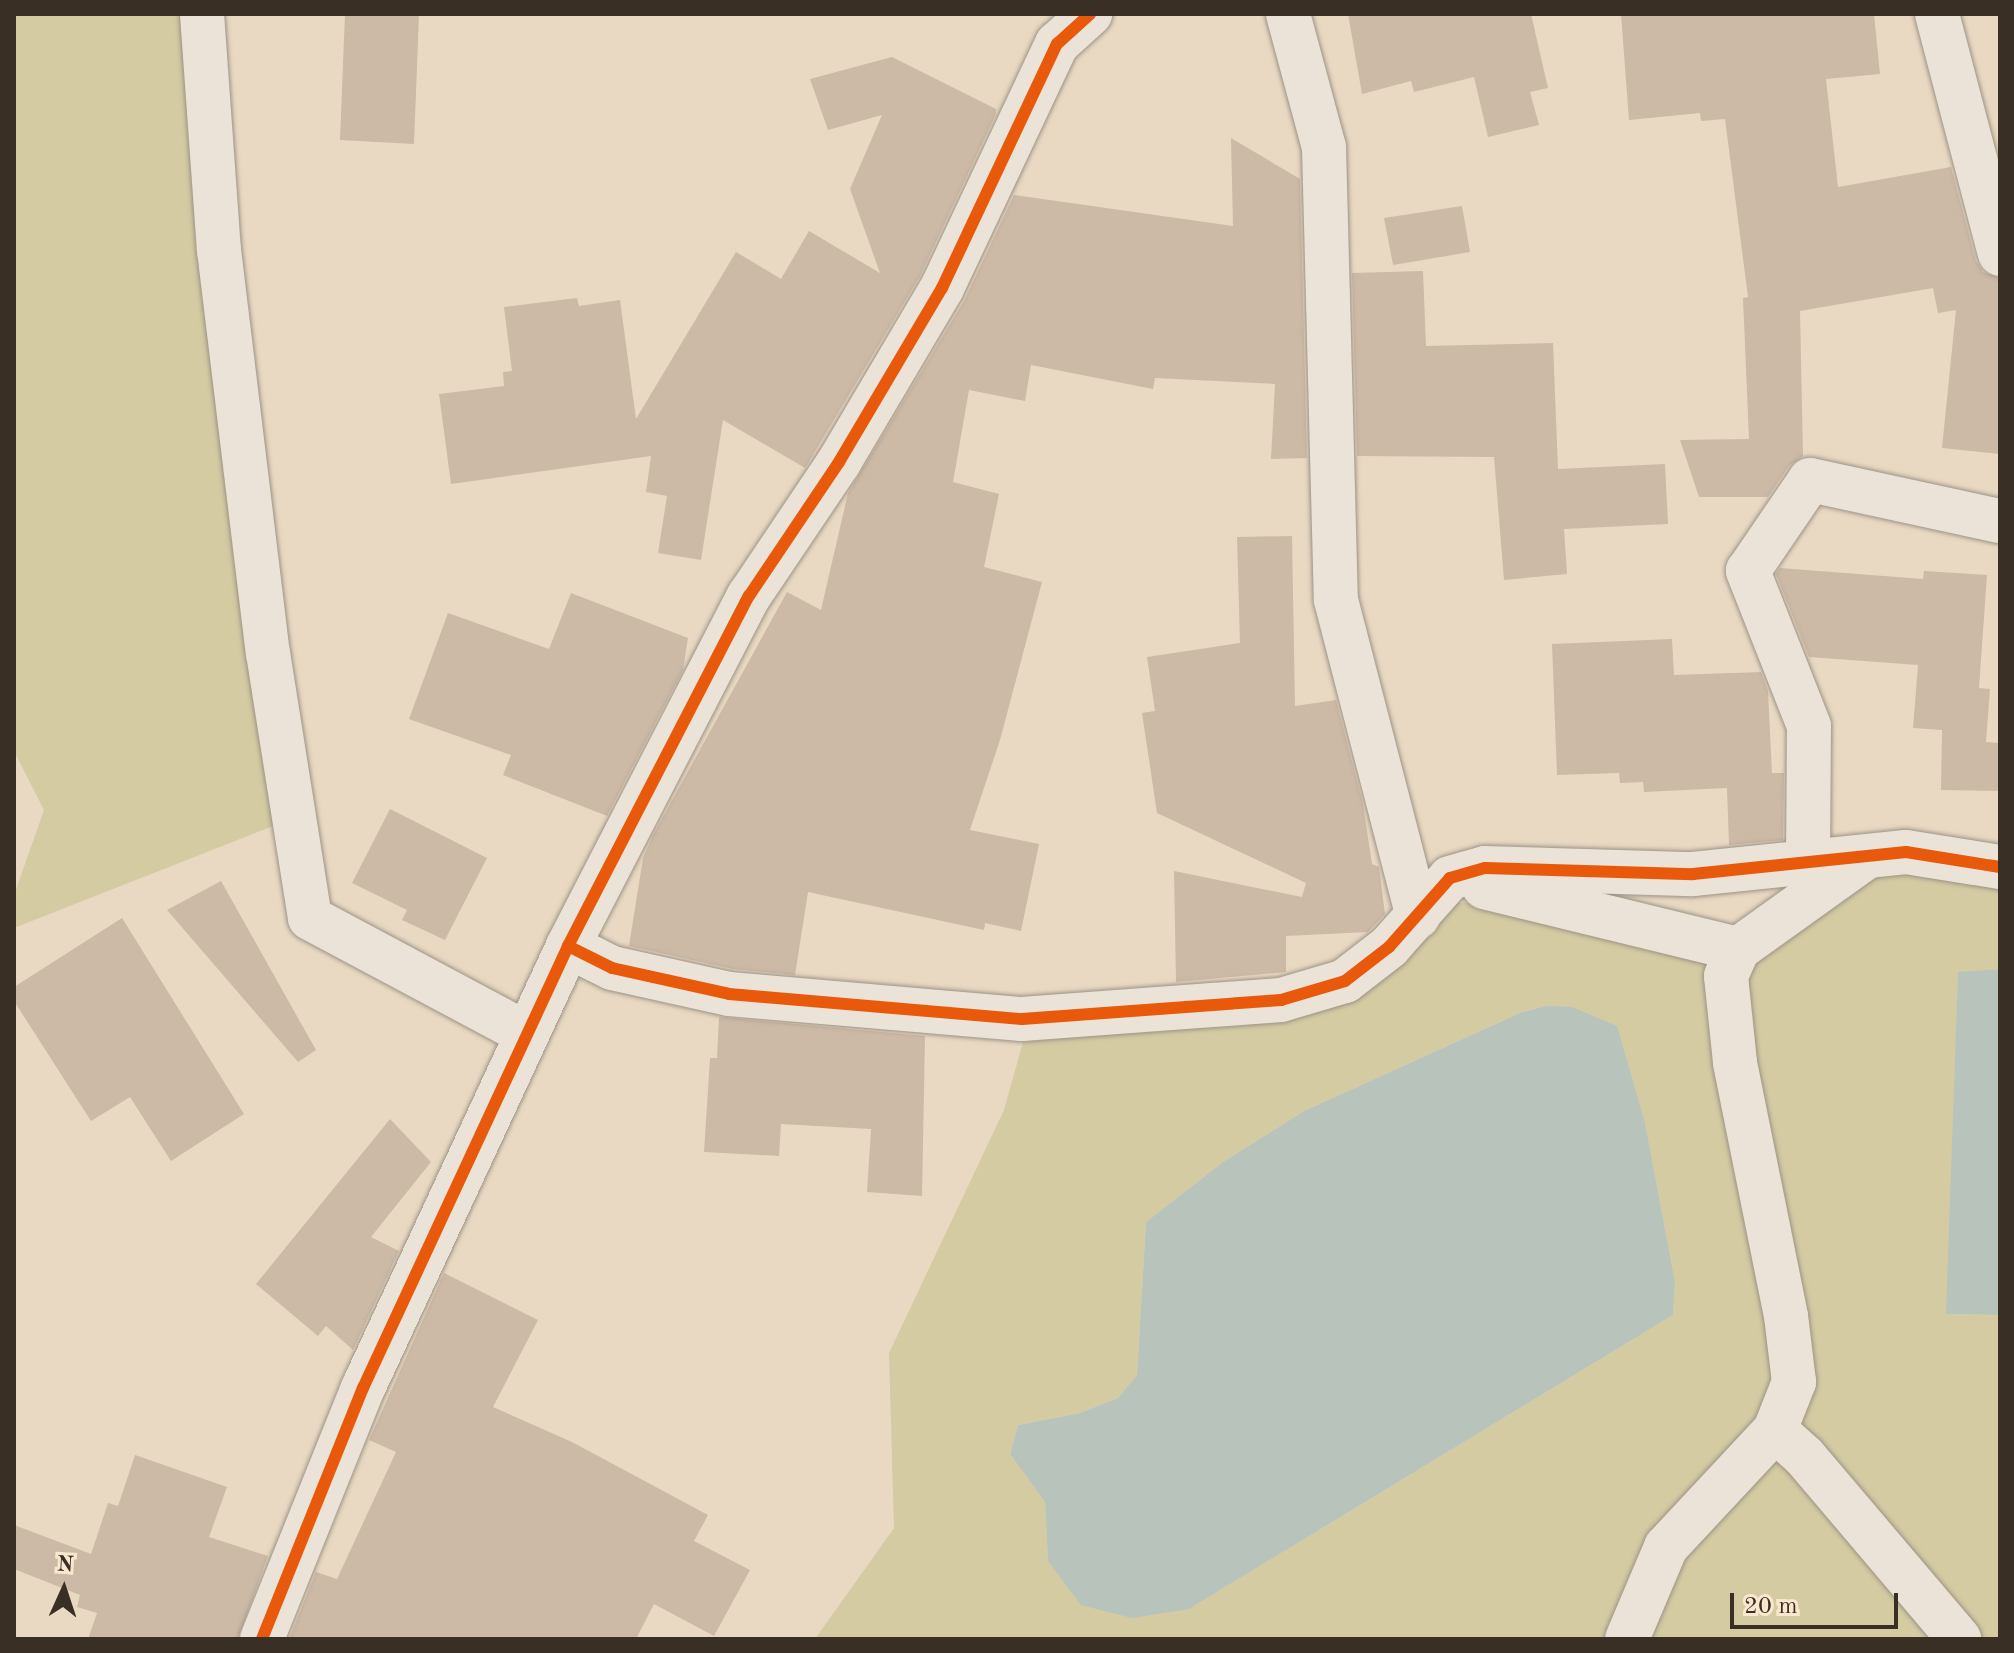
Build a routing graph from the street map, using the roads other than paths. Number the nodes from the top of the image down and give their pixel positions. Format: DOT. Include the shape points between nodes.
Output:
graph roads {
  1 [pos="202,14"];
  2 [pos="1090,14"];
  3 [pos="1288,14"];
  4 [pos="1937,14"];
  5 [pos="2000,254"];
  6 [pos="2000,521"];
  7 [pos="1865,858"];
  8 [pos="1808,862"];
  9 [pos="2000,867"];
  10 [pos="1450,878"];
  11 [pos="1418,917"];
  12 [pos="568,946"];
  13 [pos="1738,949"];
  14 [pos="525,1033"];
  15 [pos="1775,1430"];
  16 [pos="262,1639"];
  17 [pos="1627,1639"];
  18 [pos="1959,1639"];
  1 -- 14 [label="street" via="221,266 268,653 310,918"];
  2 -- 12 [label="street" via="1057,44 942,288 839,462 749,596"];
  3 -- 11 [label="street" via="1324,147 1336,600"];
  4 -- 5 [label="street"];
  6 -- 8 [label="street" via="1810,480 1748,571 1809,726"];
  7 -- 8 [label="street"];
  7 -- 9 [label="street" via="1906,852"];
  7 -- 13 [label="street"];
  8 -- 10 [label="street" via="1693,874 1485,868"];
  10 -- 11 [label="street"];
  10 -- 13 [label="street"];
  11 -- 12 [label="street" via="1345,981 1281,1000 1022,1019 729,994 612,968"];
  12 -- 14 [label="street"];
  13 -- 15 [label="street" via="1724,996 1793,1356 1788,1406"];
  14 -- 16 [label="street" via="363,1388"];
  15 -- 17 [label="street" via="1666,1547"];
  15 -- 18 [label="street" via="1804,1456"];
}
